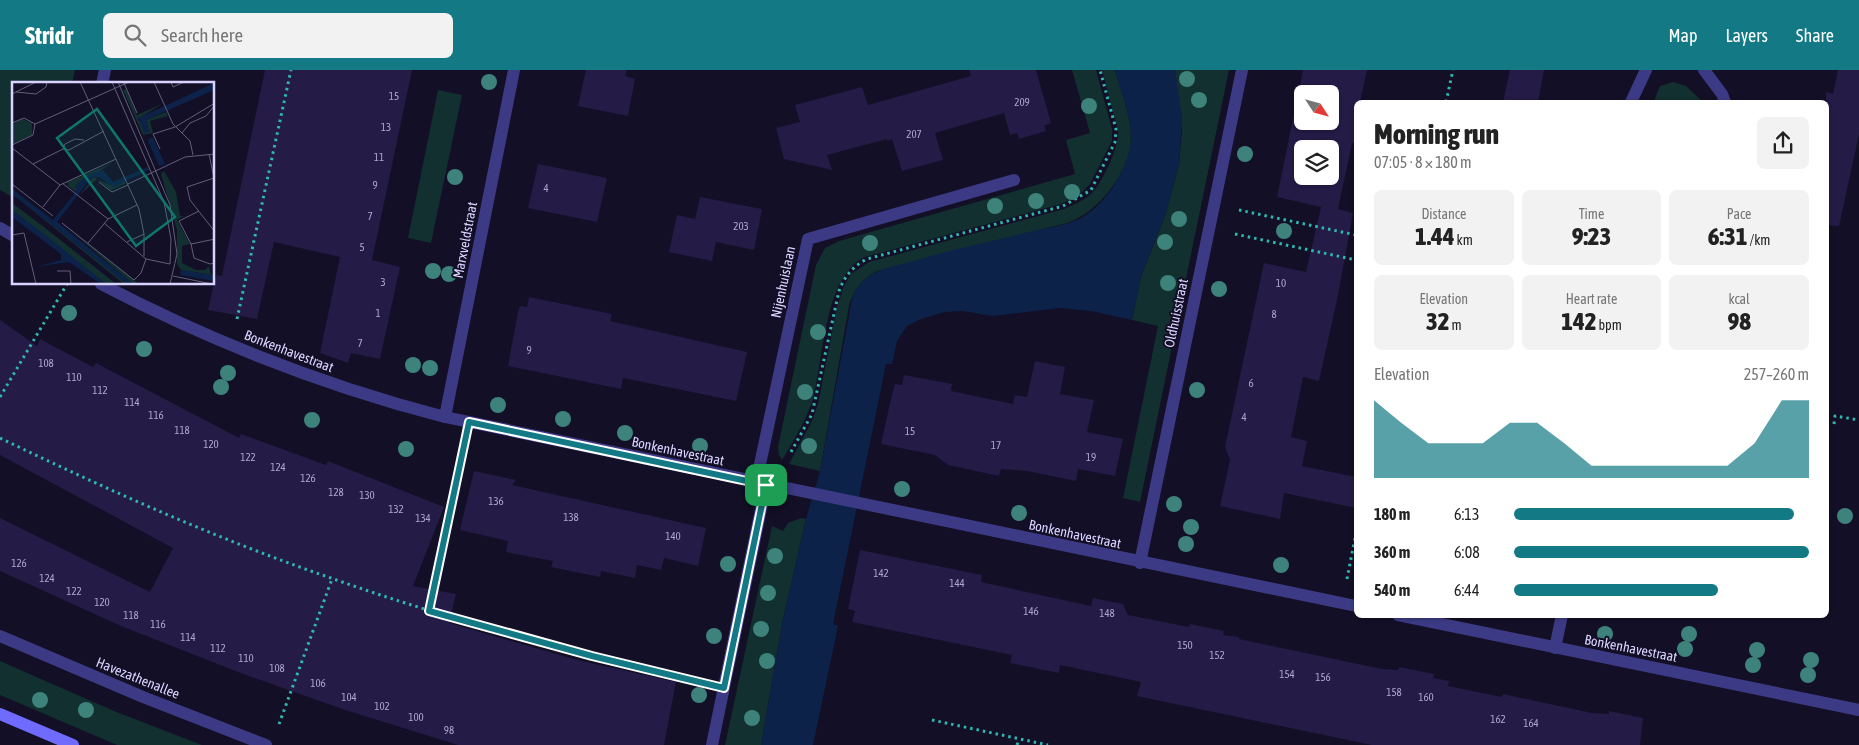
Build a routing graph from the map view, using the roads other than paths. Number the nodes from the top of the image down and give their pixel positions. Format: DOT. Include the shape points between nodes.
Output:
graph roads {
  1 [pos="514,70"];
  2 [pos="1242,70"];
  3 [pos="1646,70"];
  4 [pos="1704,70"];
  5 [pos="1632,100"];
  6 [pos="1724,100"];
  7 [pos="1014,180"];
  8 [pos="0,228"];
  9 [pos="12,235"];
  10 [pos="103,285"];
  11 [pos="445,417"];
  12 [pos="765,484"];
  13 [pos="1140,563"];
  14 [pos="1354,606"];
  15 [pos="1412,618"];
  16 [pos="1561,618"];
  17 [pos="0,636"];
  18 [pos="1555,648"];
  19 [pos="1859,710"];
  20 [pos="0,714"];
  21 [pos="73,745"];
  22 [pos="266,745"];
  23 [pos="712,745"];
  1 -- 11 [label="street, Marxveldstraat"];
  2 -- 13 [label="street, Oldhuisstraat"];
  3 -- 5 [label="street"];
  4 -- 6 [label="street"];
  7 -- 12 [label="street, Nijenhuislaan" via="808,239"];
  8 -- 9 [label="street"];
  10 -- 11 [label="street, Bonkenhavestraat" via="231,345 326,382"];
  11 -- 12 [label="street, Bonkenhavestraat"];
  12 -- 13 [label="street, Bonkenhavestraat"];
  12 -- 23 [label="street, Nijenhuislaan"];
  13 -- 14 [label="street, Bonkenhavestraat"];
  15 -- 18 [label="street, Bonkenhavestraat"];
  16 -- 18 [label="street"];
  17 -- 22 [label="street, Havezathenallee"];
  18 -- 19 [label="street, Bonkenhavestraat"];
  20 -- 21 [label="main road"];
}
